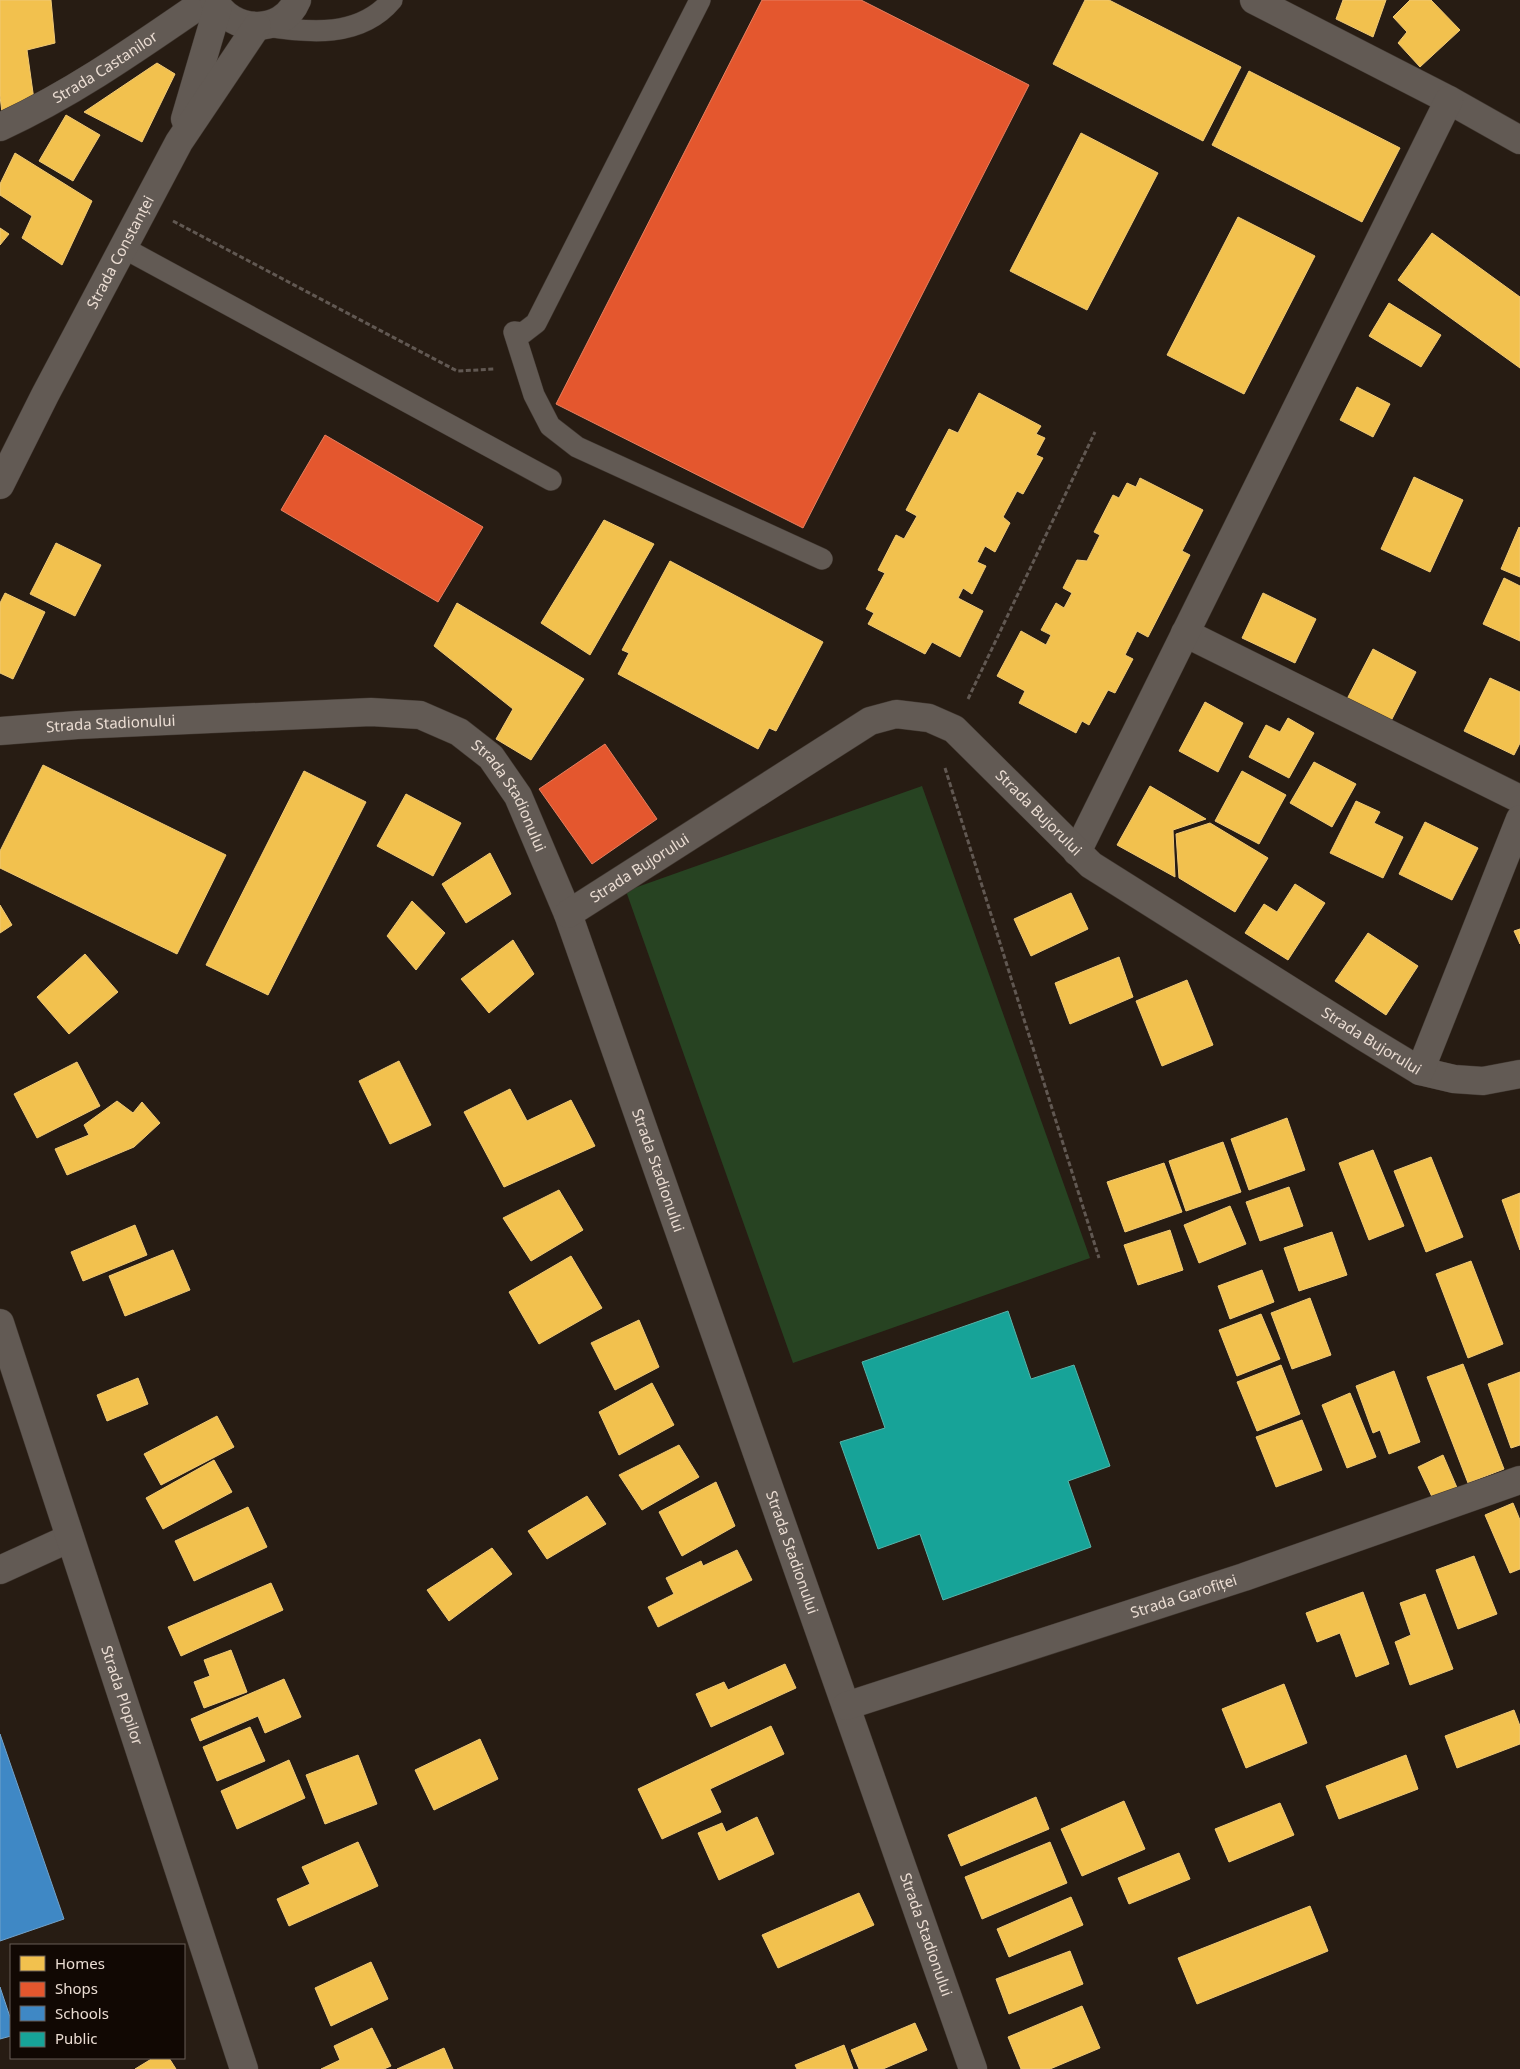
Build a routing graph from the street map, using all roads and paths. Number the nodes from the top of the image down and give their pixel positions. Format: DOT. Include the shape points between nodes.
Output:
graph roads {
  1 [pos="297,0"];
  2 [pos="392,0"];
  3 [pos="700,0"];
  4 [pos="213,2"];
  5 [pos="1271,4"];
  6 [pos="261,26"];
  7 [pos="1449,100"];
  8 [pos="0,127"];
  9 [pos="1520,140"];
  10 [pos="179,142"];
  11 [pos="144,206"];
  12 [pos="122,247"];
  13 [pos="524,368"];
  14 [pos="1095,432"];
  15 [pos="551,480"];
  16 [pos="0,485"];
  17 [pos="822,559"];
  18 [pos="1185,633"];
  19 [pos="954,729"];
  20 [pos="0,731"];
  21 [pos="944,765"];
  22 [pos="1520,799"];
  23 [pos="1520,820"];
  24 [pos="1077,852"];
  25 [pos="568,914"];
  26 [pos="1420,1071"];
  27 [pos="1520,1074"];
  28 [pos="1099,1258"];
  29 [pos="0,1323"];
  30 [pos="1520,1480"];
  31 [pos="70,1538"];
  32 [pos="0,1570"];
  33 [pos="846,1706"];
  34 [pos="244,2069"];
  35 [pos="973,2069"];
  1 -- 6 [label="street" via="287,15 277,22"];
  2 -- 6 [label="lane" via="383,11 355,25 326,32"];
  3 -- 13 [label="lane" via="536,323 523,333 514,332"];
  4 -- 6 [label="street" via="236,22"];
  4 -- 8 [label="street, Strada Castanilor" via="51,102"];
  4 -- 10 [label="street"];
  5 -- 7 [label="street"];
  6 -- 10 [label="street, Strada Constanței"];
  7 -- 9 [label="street"];
  7 -- 18 [label="street"];
  10 -- 11 [label="street, Strada Constanței"];
  11 -- 12 [label="street, Strada Constanței"];
  11 -- 13 [label="path" via="458,371"];
  12 -- 15 [label="lane"];
  12 -- 16 [label="street, Strada Constanței"];
  13 -- 17 [label="lane" via="550,426 577,447"];
  14 -- 19 [label="path"];
  18 -- 22 [label="street"];
  18 -- 24 [label="street"];
  19 -- 24 [label="street, Strada Bujorului"];
  19 -- 25 [label="street, Strada Bujorului" via="929,718 896,714 870,721"];
  20 -- 25 [label="street, Strada Stadionului" via="362,712 420,715 460,732 492,757 518,796"];
  21 -- 28 [label="path"];
  23 -- 26 [label="street"];
  24 -- 26 [label="street, Strada Bujorului" via="1091,865"];
  25 -- 33 [label="street, Strada Stadionului"];
  26 -- 27 [label="street, Strada Bujorului" via="1483,1082"];
  29 -- 31 [label="street, Strada Plopilor"];
  30 -- 33 [label="street, Strada Garofiței" via="1244,1577"];
  31 -- 32 [label="street"];
  31 -- 34 [label="street, Strada Plopilor"];
  33 -- 35 [label="street, Strada Stadionului"];
}
